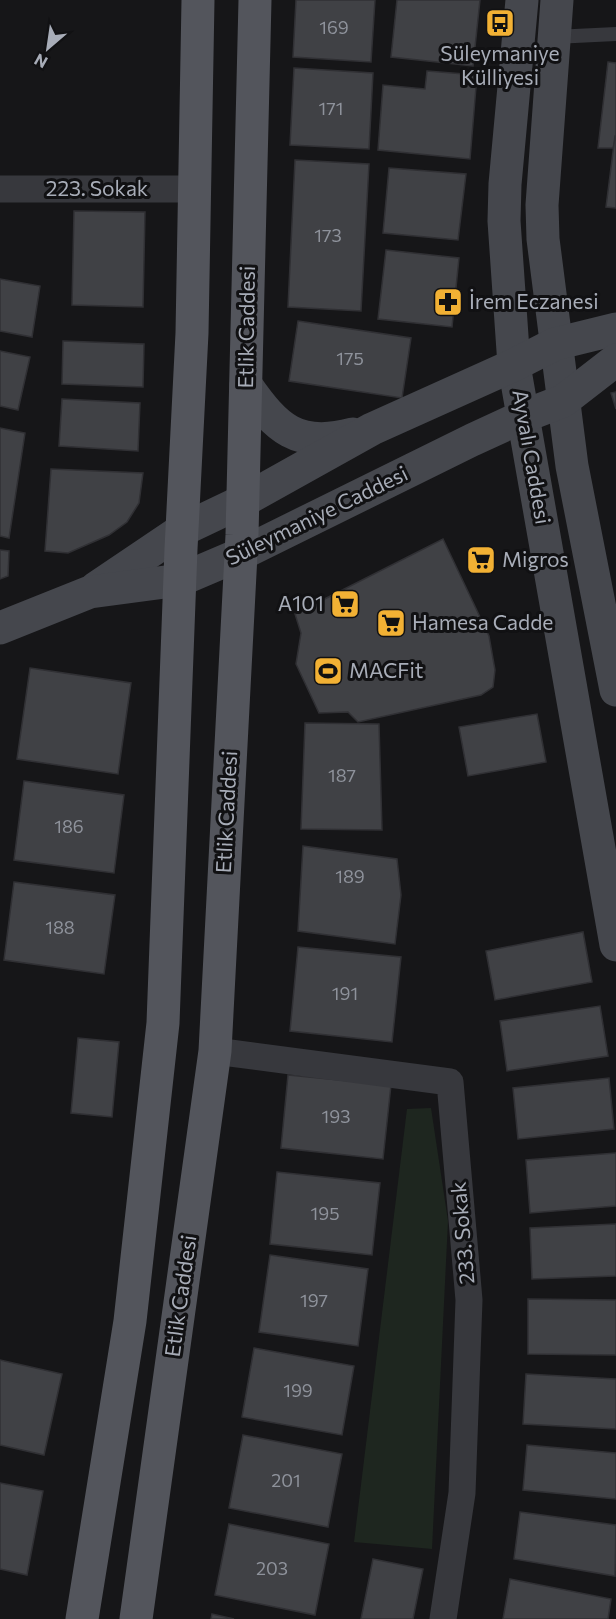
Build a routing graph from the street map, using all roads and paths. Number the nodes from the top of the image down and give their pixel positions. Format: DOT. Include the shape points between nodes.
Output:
graph roads {
  1 [pos="198,0"];
  2 [pos="255,0"];
  3 [pos="522,0"];
  4 [pos="557,0"];
  5 [pos="616,34"];
  6 [pos="554,37"];
  7 [pos="0,189"];
  8 [pos="194,189"];
  9 [pos="616,329"];
  10 [pos="555,344"];
  11 [pos="616,360"];
  12 [pos="514,365"];
  13 [pos="246,385"];
  14 [pos="563,401"];
  15 [pos="524,416"];
  16 [pos="372,429"];
  17 [pos="243,501"];
  18 [pos="182,530"];
  19 [pos="241,554"];
  20 [pos="180,580"];
  21 [pos="90,592"];
  22 [pos="0,628"];
  23 [pos="615,678"];
  24 [pos="616,945"];
  25 [pos="215,1051"];
  26 [pos="82,1619"];
  27 [pos="135,1619"];
  28 [pos="443,1619"];
  1 -- 8 [label="main road"];
  2 -- 13 [label="main road, Etlik Caddesi"];
  3 -- 12 [label="main road, Ayvalı Caddesi" via="504,221"];
  4 -- 6 [label="main road, Ayvalı Caddesi"];
  5 -- 6 [label="lane"];
  6 -- 10 [label="main road, Ayvalı Caddesi" via="542,205"];
  7 -- 8 [label="street, 223. Sokak"];
  8 -- 18 [label="main road" via="192,333"];
  9 -- 10 [label="main road"];
  10 -- 12 [label="main road"];
  10 -- 14 [label="main road, Ayvalı Caddesi"];
  11 -- 14 [label="main road, Süleymaniye Caddesi"];
  12 -- 15 [label="main road, Ayvalı Caddesi"];
  12 -- 16 [label="main road"];
  13 -- 16 [label="main road" via="279,424 298,436 343,437"];
  13 -- 17 [label="main road, Etlik Caddesi"];
  14 -- 15 [label="main road, Süleymaniye Caddesi"];
  14 -- 23 [label="main road, Ayvalı Caddesi" via="572,466"];
  15 -- 19 [label="main road, Süleymaniye Caddesi"];
  15 -- 24 [label="main road, Ayvalı Caddesi"];
  16 -- 17 [label="main road"];
  17 -- 18 [label="main road"];
  17 -- 19 [label="main road, Etlik Caddesi"];
  18 -- 20 [label="main road"];
  18 -- 21 [label="main road"];
  19 -- 20 [label="main road, Süleymaniye Caddesi"];
  19 -- 25 [label="main road, Etlik Caddesi"];
  20 -- 21 [label="main road, Süleymaniye Caddesi"];
  20 -- 26 [label="main road" via="163,1023 130,1321"];
  21 -- 22 [label="main road, Süleymaniye Caddesi"];
  25 -- 27 [label="main road, Etlik Caddesi"];
  25 -- 28 [label="street, 233. Sokak" via="450,1082 469,1300 462,1493"];
}
